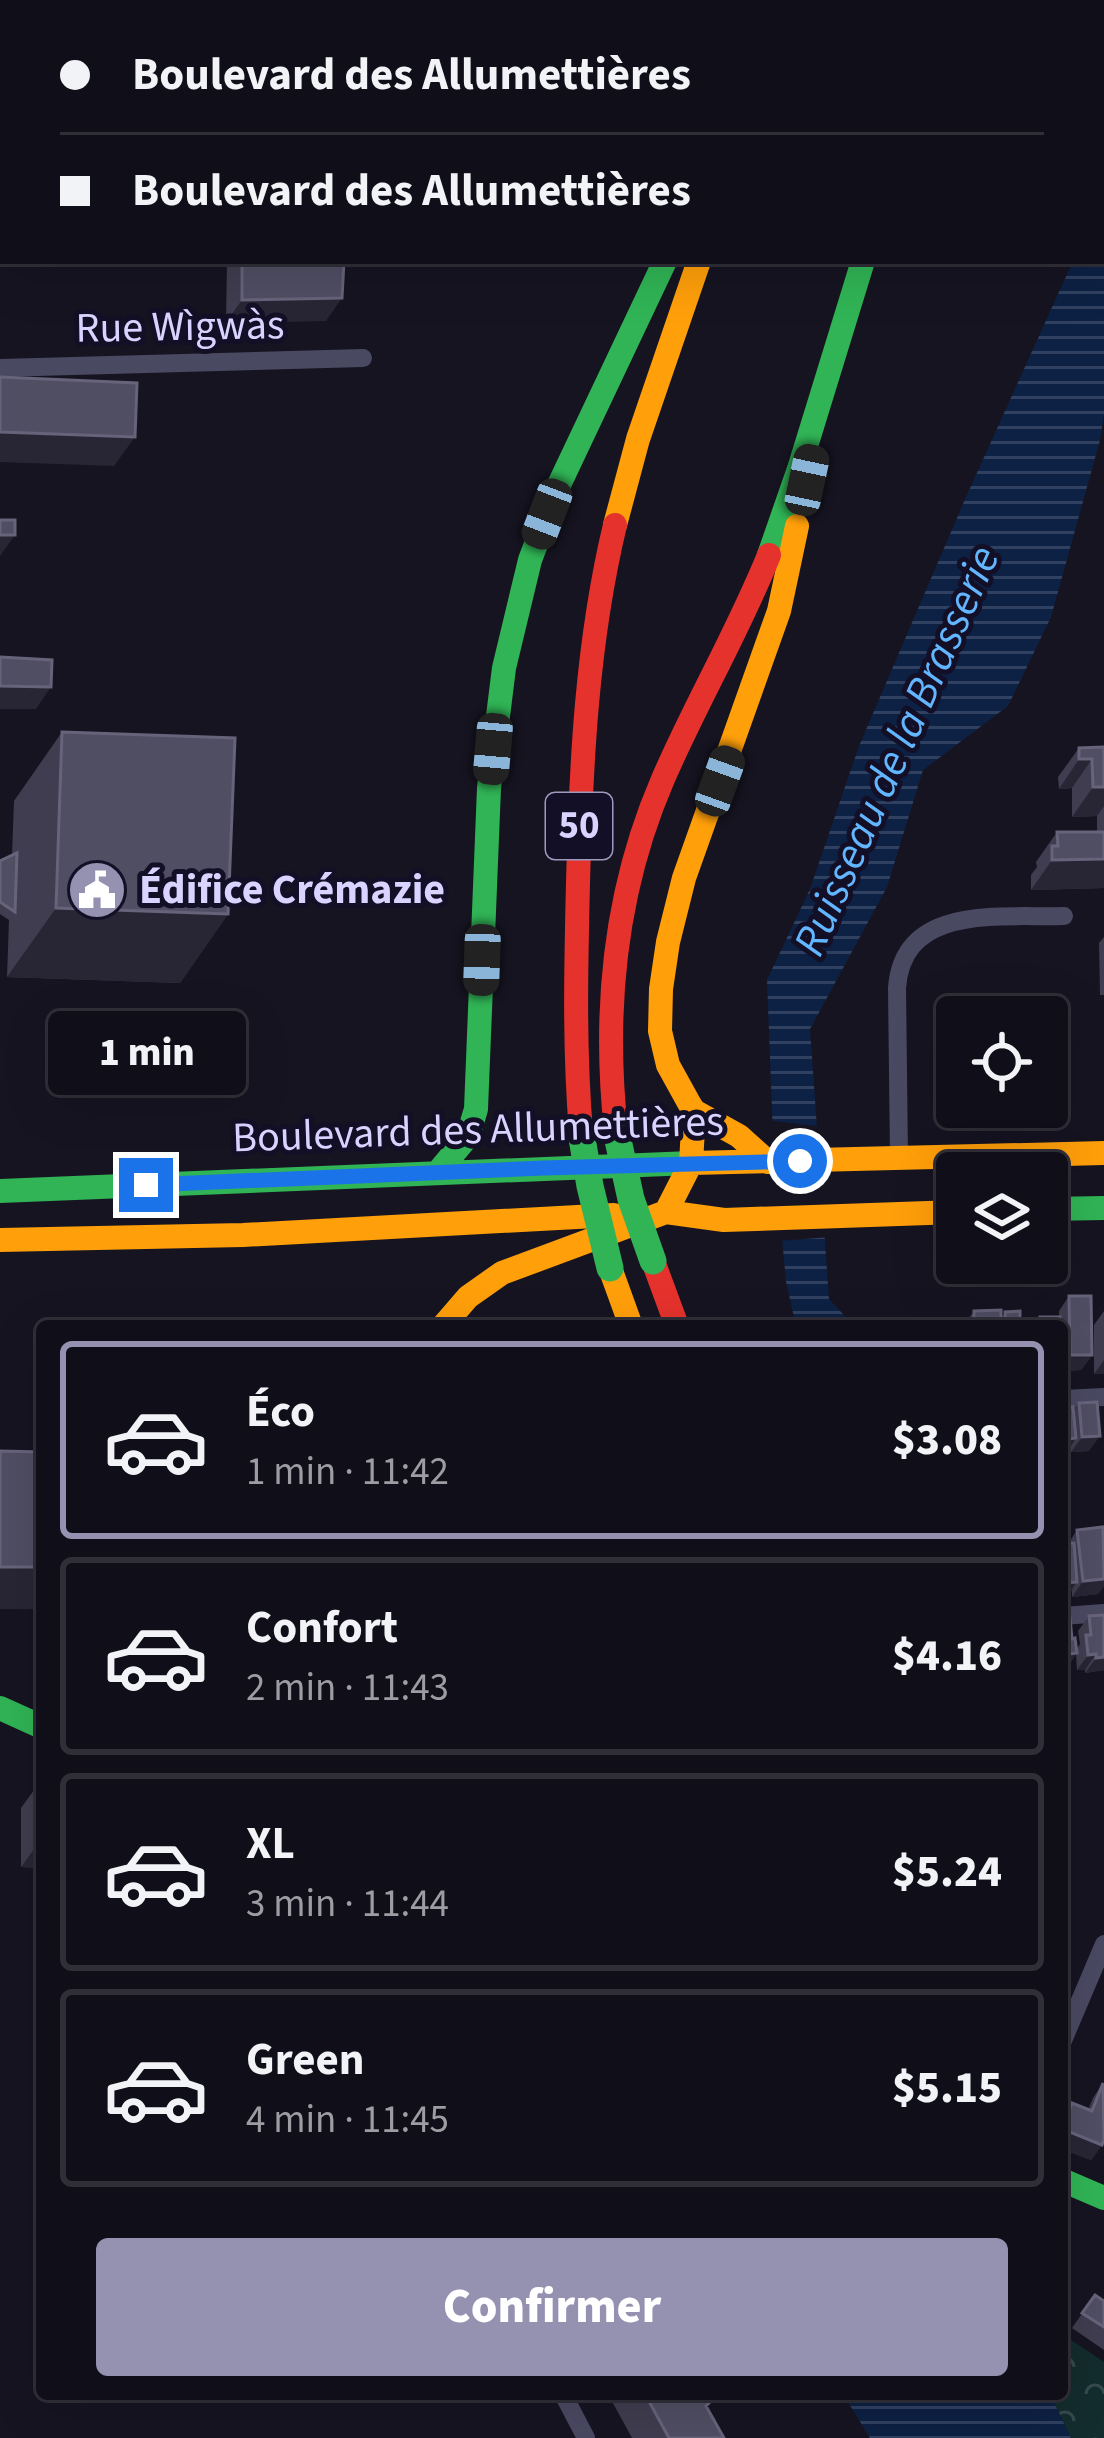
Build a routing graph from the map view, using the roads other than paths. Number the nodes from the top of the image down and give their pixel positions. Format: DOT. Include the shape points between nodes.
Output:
graph roads {
  1 [pos="664,264"];
  2 [pos="698,264"];
  3 [pos="862,264"];
  4 [pos="835,349"];
  5 [pos="363,358"];
  6 [pos="0,368"];
  7 [pos="1064,916"];
  8 [pos="694,1111"];
  9 [pos="1104,1153"];
  10 [pos="756,1156"];
  11 [pos="899,1158"];
  12 [pos="691,1163"];
  13 [pos="438,1172"];
  14 [pos="0,1191"];
  15 [pos="1104,1208"];
  16 [pos="1068,1209"];
  17 [pos="667,1212"];
  18 [pos="936,1213"];
  19 [pos="0,1240"];
  20 [pos="448,1320"];
  21 [pos="626,1320"];
  22 [pos="675,1320"];
  23 [pos="1104,1397"];
  24 [pos="1068,1399"];
  25 [pos="1104,1613"];
  26 [pos="1068,1616"];
  27 [pos="0,1708"];
  28 [pos="36,1724"];
  29 [pos="1104,1944"];
  30 [pos="1068,2029"];
  31 [pos="1068,2183"];
  32 [pos="1104,2198"];
  33 [pos="566,2400"];
  34 [pos="586,2438"];
  1 -- 13 [label="main road" via="557,489 519,602 491,769 476,1109 468,1136"];
  2 -- 21 [label="main road, 50, bridge" via="620,501 591,646 582,763 576,1069 595,1210"];
  3 -- 4 [label="main road, 50"];
  4 -- 8 [label="main road" via="778,611 668,942 660,1031 672,1075"];
  4 -- 22 [label="main road, 50, bridge" via="763,568 660,785 615,934 608,1043 616,1131"];
  5 -- 6 [label="street, Rue Wìgwàs"];
  7 -- 11 [label="street" via="955,922 908,948 897,988"];
  8 -- 10 [label="main road"];
  8 -- 12 [label="main road"];
  9 -- 11 [label="main road, Boulevard des Allumettières"];
  10 -- 11 [label="main road, Boulevard des Allumettières"];
  10 -- 12 [label="main road, Boulevard des Allumettières"];
  12 -- 13 [label="main road, Boulevard des Allumettières"];
  12 -- 17 [label="main road"];
  13 -- 14 [label="main road, Boulevard des Allumettières"];
  15 -- 16 [label="main road"];
  17 -- 18 [label="main road" via="724,1220"];
  17 -- 19 [label="main road"];
  17 -- 20 [label="main road" via="502,1273"];
  23 -- 24 [label="street"];
  25 -- 26 [label="street"];
  27 -- 28 [label="main road"];
  29 -- 30 [label="street"];
  31 -- 32 [label="main road"];
  33 -- 34 [label="street"];
}
